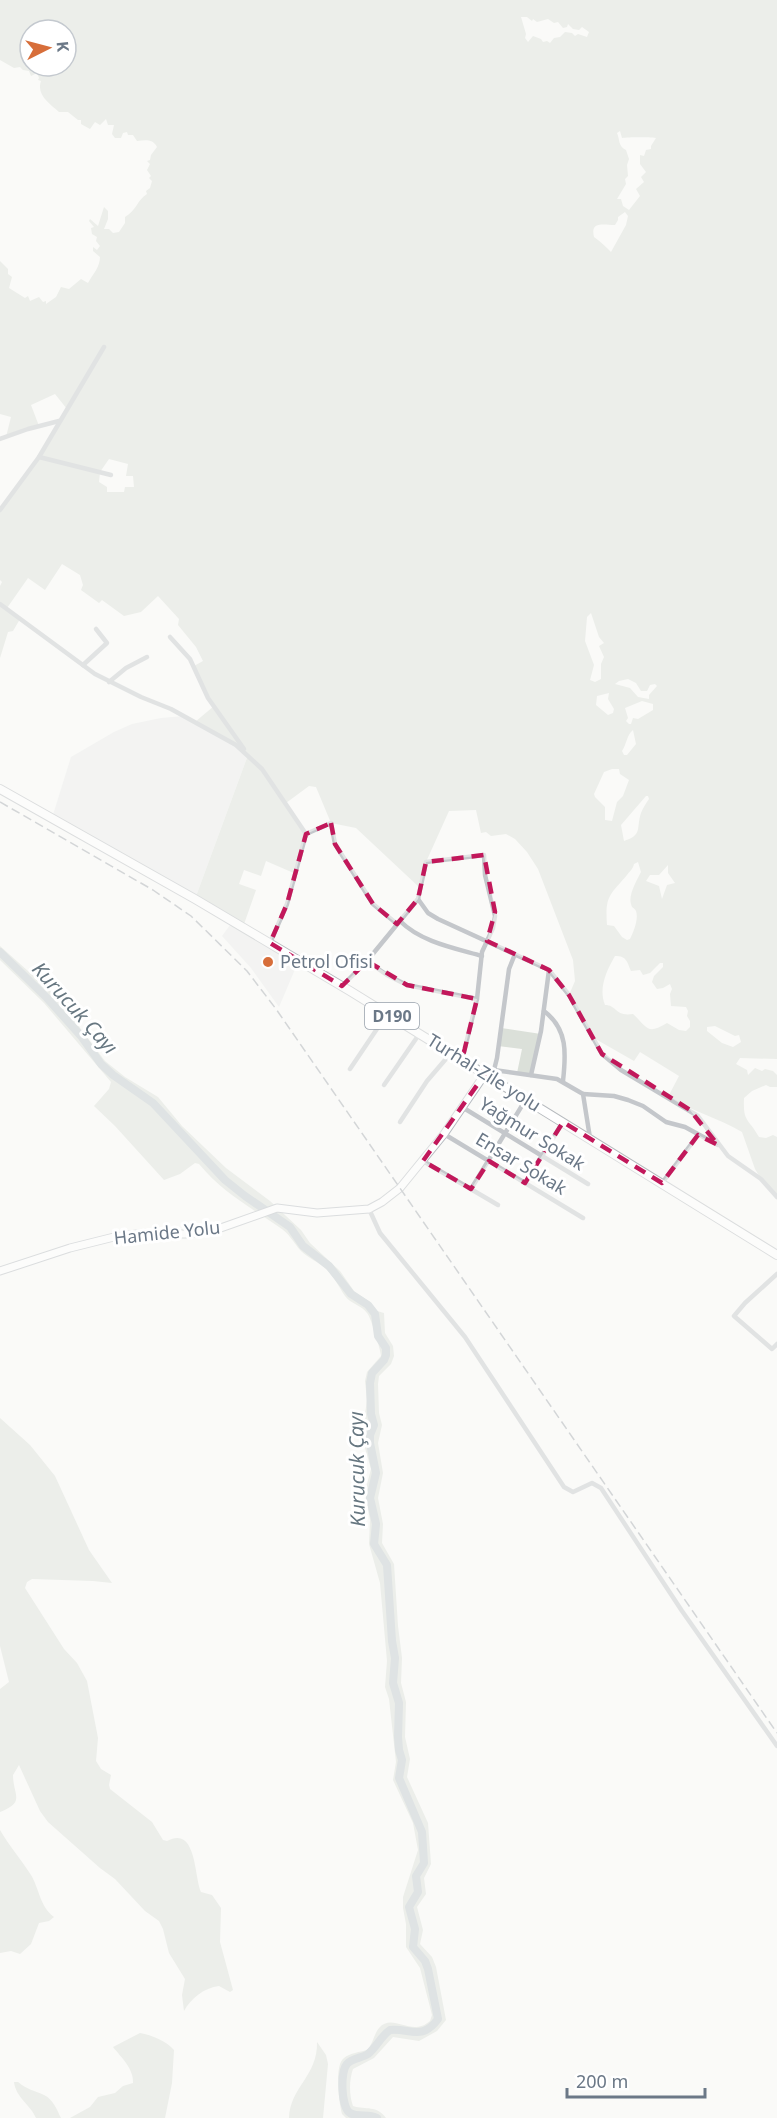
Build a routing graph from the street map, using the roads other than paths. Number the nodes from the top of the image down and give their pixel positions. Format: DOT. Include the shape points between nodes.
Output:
graph roads {
  1 [pos="104,347"];
  2 [pos="59,421"];
  3 [pos="0,439"];
  4 [pos="39,457"];
  5 [pos="111,475"];
  6 [pos="0,510"];
  7 [pos="0,604"];
  8 [pos="96,629"];
  9 [pos="170,637"];
  10 [pos="147,657"];
  11 [pos="83,666"];
  12 [pos="109,682"];
  13 [pos="245,752"];
  14 [pos="0,789"];
  15 [pos="306,834"];
  16 [pos="417,899"];
  17 [pos="399,923"];
  18 [pos="487,941"];
  19 [pos="270,943"];
  20 [pos="515,954"];
  21 [pos="482,956"];
  22 [pos="366,961"];
  23 [pos="549,970"];
  24 [pos="342,986"];
  25 [pos="477,999"];
  26 [pos="544,1011"];
  27 [pos="387,1014"];
  28 [pos="420,1034"];
  29 [pos="451,1053"];
  30 [pos="462,1060"];
  31 [pos="350,1069"];
  32 [pos="490,1074"];
  33 [pos="531,1075"];
  34 [pos="563,1081"];
  35 [pos="384,1085"];
  36 [pos="583,1094"];
  37 [pos="526,1099"];
  38 [pos="462,1107"];
  39 [pos="400,1122"];
  40 [pos="563,1122"];
  41 [pos="505,1133"];
  42 [pos="444,1134"];
  43 [pos="698,1135"];
  44 [pos="590,1138"];
  45 [pos="718,1145"];
  46 [pos="542,1156"];
  47 [pos="423,1161"];
  48 [pos="489,1161"];
  49 [pos="525,1183"];
  50 [pos="662,1183"];
  51 [pos="588,1184"];
  52 [pos="471,1189"];
  53 [pos="777,1197"];
  54 [pos="498,1205"];
  55 [pos="369,1209"];
  56 [pos="583,1218"];
  57 [pos="777,1255"];
  58 [pos="0,1271"];
  59 [pos="777,1274"];
  60 [pos="777,1344"];
  61 [pos="777,1746"];
  1 -- 2 [label="street"];
  2 -- 3 [label="street"];
  2 -- 4 [label="street"];
  4 -- 5 [label="street"];
  4 -- 6 [label="street"];
  7 -- 11 [label="street"];
  8 -- 11 [label="street" via="107,643"];
  9 -- 13 [label="street" via="194,666 208,698"];
  10 -- 12 [label="street"];
  11 -- 12 [label="street"];
  12 -- 13 [label="street" via="177,712"];
  13 -- 15 [label="street" via="272,782"];
  14 -- 19 [label="main road, Turhal-Zile yolu / D190"];
  15 -- 17 [label="street" via="331,823 335,844 373,904"];
  15 -- 19 [label="street" via="287,904"];
  16 -- 17 [label="street"];
  16 -- 18 [label="street" via="428,913"];
  16 -- 18 [label="street" via="426,862 484,855 486,882 495,912"];
  17 -- 21 [label="street" via="433,941"];
  17 -- 22 [label="street"];
  18 -- 20 [label="street"];
  18 -- 21 [label="street"];
  19 -- 24 [label="main road, Turhal-Zile yolu / D190"];
  20 -- 23 [label="street"];
  20 -- 32 [label="street"];
  21 -- 25 [label="street"];
  22 -- 24 [label="street"];
  22 -- 25 [label="street" via="407,985"];
  23 -- 26 [label="street"];
  23 -- 45 [label="street" via="569,995 602,1054 621,1070 690,1110"];
  24 -- 27 [label="main road, Turhal-Zile yolu / D190"];
  25 -- 30 [label="street"];
  26 -- 33 [label="street"];
  26 -- 34 [label="street" via="556,1022 563,1038"];
  27 -- 28 [label="main road, Turhal-Zile yolu / D190"];
  27 -- 31 [label="street"];
  28 -- 29 [label="main road, Turhal-Zile yolu / D190"];
  28 -- 35 [label="street"];
  29 -- 30 [label="main road, Turhal-Zile yolu / D190"];
  29 -- 39 [label="street"];
  30 -- 32 [label="main road, Turhal-Zile yolu / D190"];
  32 -- 33 [label="street"];
  32 -- 37 [label="main road, Turhal-Zile yolu / D190"];
  32 -- 38 [label="street"];
  33 -- 34 [label="street"];
  34 -- 36 [label="street"];
  36 -- 43 [label="street" via="628,1100"];
  36 -- 44 [label="street"];
  37 -- 40 [label="main road, Turhal-Zile yolu / D190"];
  37 -- 41 [label="street"];
  38 -- 41 [label="street, Yağmur Sokak"];
  38 -- 42 [label="street"];
  40 -- 44 [label="main road, Turhal-Zile yolu / D190"];
  40 -- 46 [label="street"];
  41 -- 46 [label="street, Yağmur Sokak"];
  41 -- 48 [label="street"];
  42 -- 47 [label="street"];
  42 -- 48 [label="street, Ensar Sokak"];
  43 -- 45 [label="street"];
  43 -- 50 [label="street"];
  44 -- 50 [label="main road, Turhal-Zile yolu / D190"];
  45 -- 53 [label="street"];
  46 -- 49 [label="street"];
  46 -- 51 [label="street, Yağmur Sokak"];
  47 -- 52 [label="street"];
  47 -- 55 [label="street" via="396,1191"];
  48 -- 49 [label="street, Ensar Sokak"];
  48 -- 52 [label="street"];
  49 -- 56 [label="street, Ensar Sokak"];
  50 -- 57 [label="main road, Turhal-Zile yolu / D190"];
  52 -- 54 [label="street"];
  55 -- 58 [label="street, Hamide Yolu" via="317,1213 272,1209 215,1230 114,1237"];
  55 -- 61 [label="street" via="380,1233 465,1336 564,1487 573,1492 592,1483 601,1488"];
  59 -- 60 [label="street" via="734,1316 772,1349"];
}
